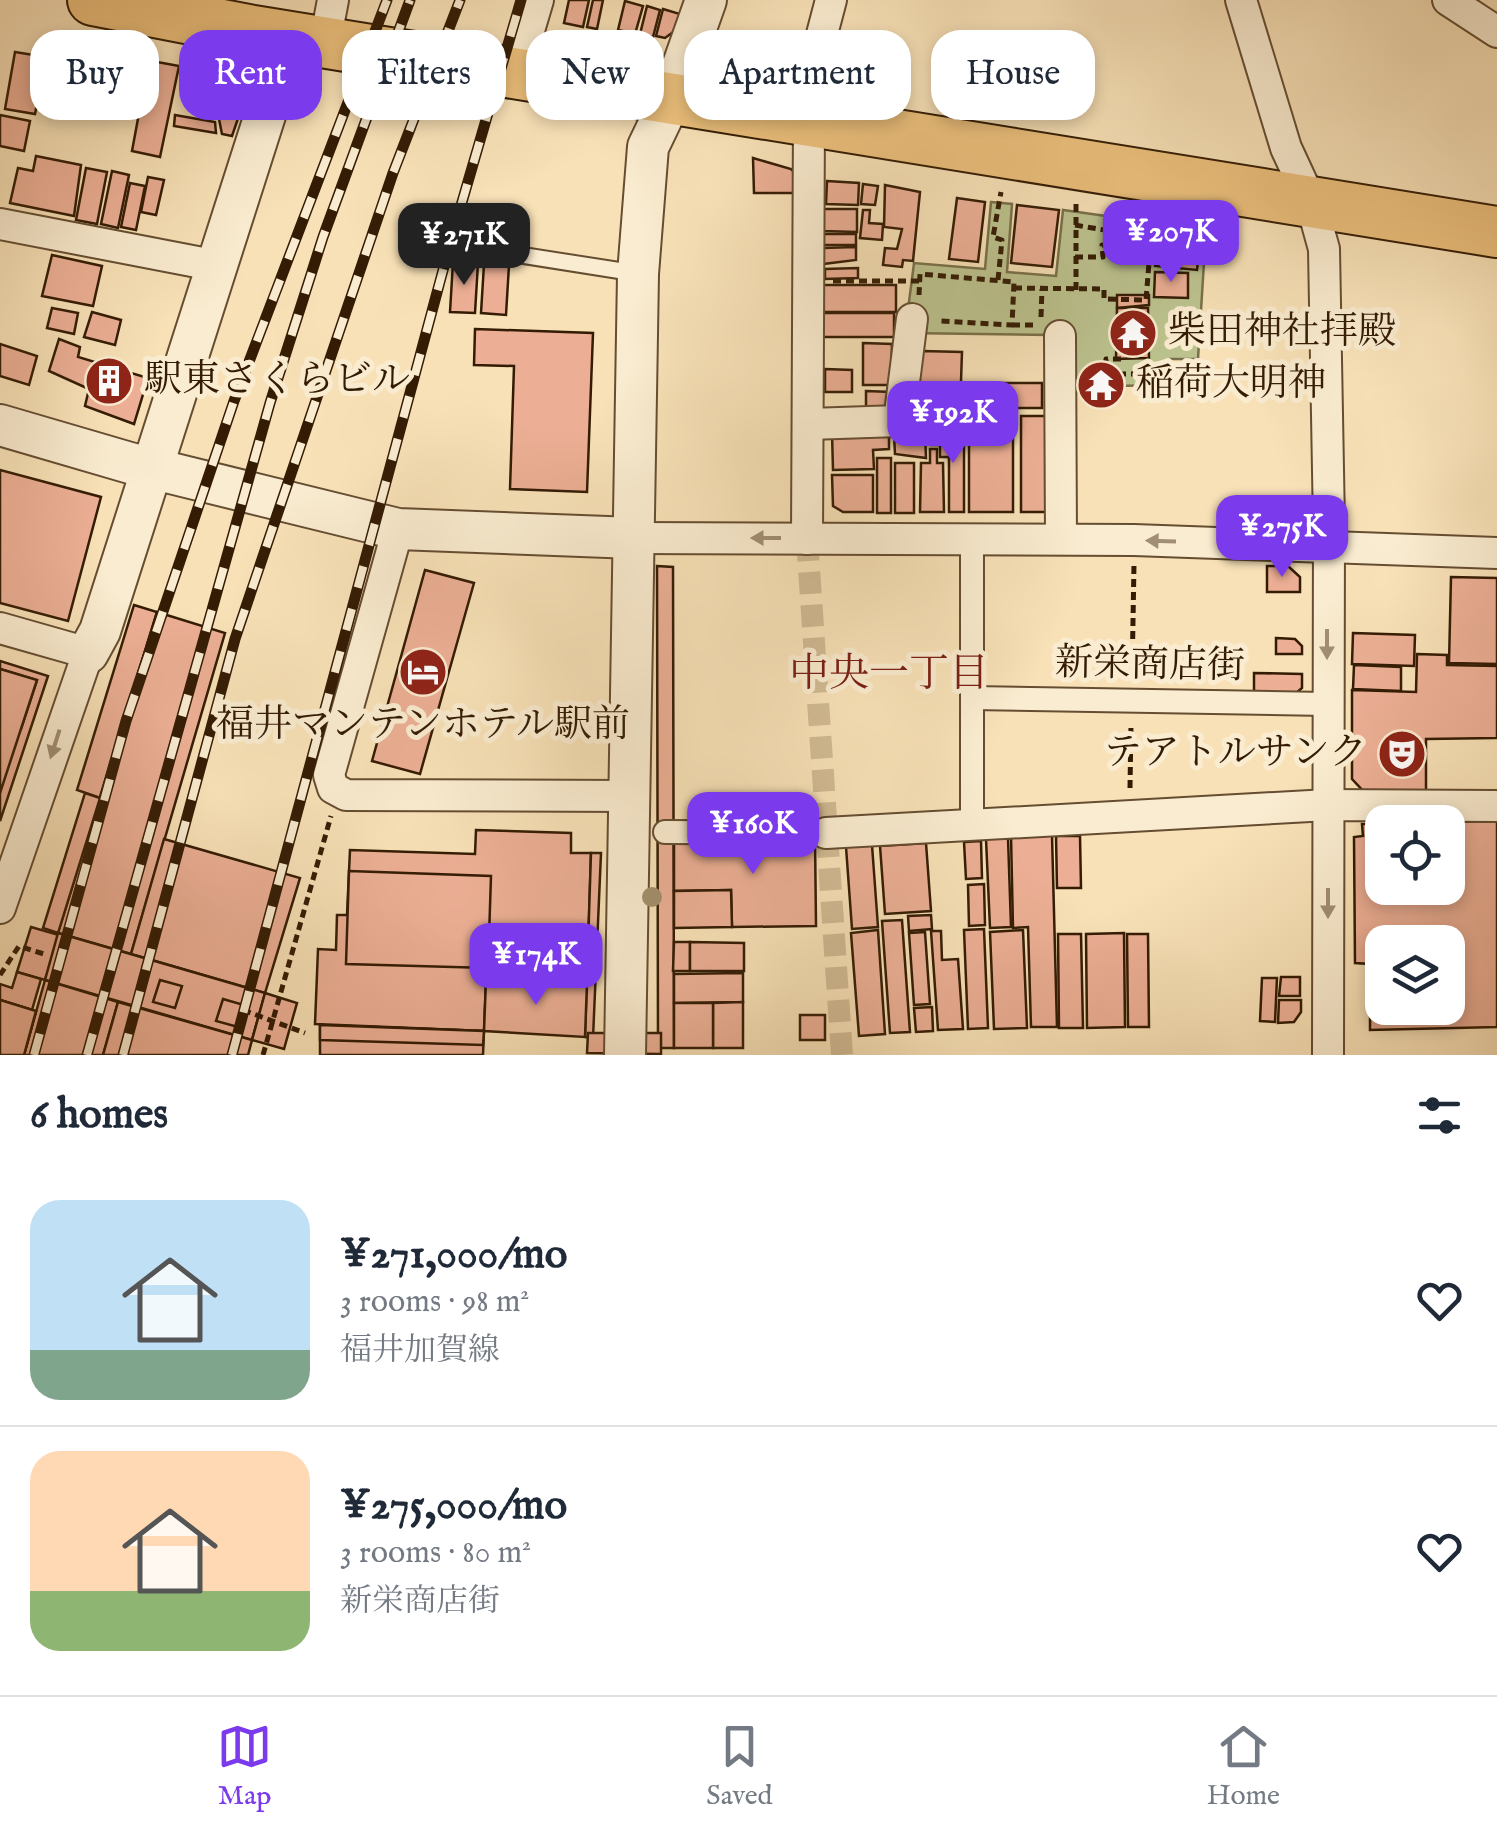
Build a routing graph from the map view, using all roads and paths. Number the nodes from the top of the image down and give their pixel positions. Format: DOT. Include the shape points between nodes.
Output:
graph roads {
  1 [pos="92,0"];
  2 [pos="538,0"];
  3 [pos="706,0"];
  4 [pos="831,0"];
  5 [pos="1240,0"];
  6 [pos="1448,0"];
  7 [pos="316,26"];
  8 [pos="823,30"];
  9 [pos="1497,32"];
  10 [pos="522,54"];
  11 [pos="671,99"];
  12 [pos="684,101"];
  13 [pos="809,120"];
  14 [pos="821,120"];
  15 [pos="1001,192"];
  16 [pos="1311,202"];
  17 [pos="1076,204"];
  18 [pos="0,224"];
  19 [pos="1075,225"];
  20 [pos="1497,232"];
  21 [pos="476,248"];
  22 [pos="1151,249"];
  23 [pos="1075,257"];
  24 [pos="218,266"];
  25 [pos="638,274"];
  26 [pos="920,280"];
  27 [pos="998,280"];
  28 [pos="807,281"];
  29 [pos="1013,288"];
  30 [pos="1076,290"];
  31 [pos="915,319"];
  32 [pos="1012,324"];
  33 [pos="1051,330"];
  34 [pos="1120,359"];
  35 [pos="1105,374"];
  36 [pos="1143,374"];
  37 [pos="1060,383"];
  38 [pos="809,424"];
  39 [pos="0,425"];
  40 [pos="153,468"];
  41 [pos="398,529"];
  42 [pos="634,538"];
  43 [pos="807,538"];
  44 [pos="1061,539"];
  45 [pos="972,540"];
  46 [pos="1328,546"];
  47 [pos="1497,553"];
  48 [pos="0,628"];
  49 [pos="88,652"];
  50 [pos="972,698"];
  51 [pos="1326,704"];
  52 [pos="632,796"];
  53 [pos="1328,806"];
  54 [pos="1497,806"];
  55 [pos="333,808"];
  56 [pos="972,825"];
  57 [pos="665,832"];
  58 [pos="826,834"];
  59 [pos="0,908"];
  60 [pos="47,955"];
  61 [pos="0,975"];
  62 [pos="243,1010"];
  63 [pos="274,1019"];
  64 [pos="306,1033"];
  65 [pos="263,1055"];
  66 [pos="626,1055"];
  67 [pos="1328,1055"];
  1 -- 7 [label="main road"];
  2 -- 10 [label="street"];
  3 -- 11 [label="street"];
  4 -- 8 [label="street"];
  5 -- 16 [label="street" via="1286,148"];
  6 -- 9 [label="street"];
  7 -- 11 [label="main road"];
  7 -- 24 [label="street"];
  11 -- 12 [label="main road"];
  11 -- 25 [label="street" via="648,147"];
  13 -- 28 [label="street"];
  14 -- 16 [label="main road"];
  15 -- 27 [label="path" via="993,237 1002,240"];
  16 -- 20 [label="main road"];
  16 -- 46 [label="street" via="1324,248"];
  17 -- 19 [label="path"];
  18 -- 24 [label="street"];
  19 -- 22 [label="path" via="1154,238"];
  19 -- 23 [label="path"];
  21 -- 25 [label="lane"];
  22 -- 23 [label="path" via="1102,245 1103,257"];
  22 -- 30 [label="path" via="1146,300 1104,300 1104,289"];
  23 -- 30 [label="path"];
  24 -- 40 [label="street"];
  25 -- 42 [label="street"];
  26 -- 27 [label="path" via="920,274"];
  26 -- 28 [label="path"];
  26 -- 31 [label="path"];
  27 -- 29 [label="path" via="1014,282"];
  28 -- 38 [label="street"];
  29 -- 30 [label="path"];
  29 -- 32 [label="path"];
  31 -- 32 [label="path"];
  31 -- 38 [label="street" via="900,421"];
  32 -- 33 [label="path"];
  33 -- 37 [label="street"];
  34 -- 35 [label="path" via="1106,359"];
  35 -- 36 [label="path"];
  35 -- 37 [label="path" via="1076,374 1076,383"];
  37 -- 44 [label="street"];
  38 -- 43 [label="street"];
  39 -- 40 [label="street"];
  40 -- 41 [label="street"];
  40 -- 49 [label="street"];
  41 -- 42 [label="street"];
  41 -- 52 [label="street" via="329,775 333,788 346,795"];
  43 -- 42 [label="street, one-way"];
  42 -- 52 [label="street"];
  43 -- 45 [label="street"];
  44 -- 45 [label="street"];
  46 -- 44 [label="street, one-way"];
  45 -- 50 [label="street"];
  46 -- 47 [label="street"];
  46 -- 51 [label="street, one-way"];
  48 -- 49 [label="street"];
  49 -- 59 [label="street, one-way"];
  50 -- 51 [label="street, 新栄商店街"];
  50 -- 56 [label="street"];
  51 -- 53 [label="street"];
  52 -- 66 [label="street"];
  53 -- 54 [label="street"];
  53 -- 56 [label="street"];
  53 -- 67 [label="street, one-way"];
  55 -- 63 [label="path"];
  56 -- 58 [label="street"];
  57 -- 58 [label="street"];
  60 -- 61 [label="path" via="18,946"];
  62 -- 63 [label="path"];
  63 -- 64 [label="path"];
  63 -- 65 [label="path"];
}
